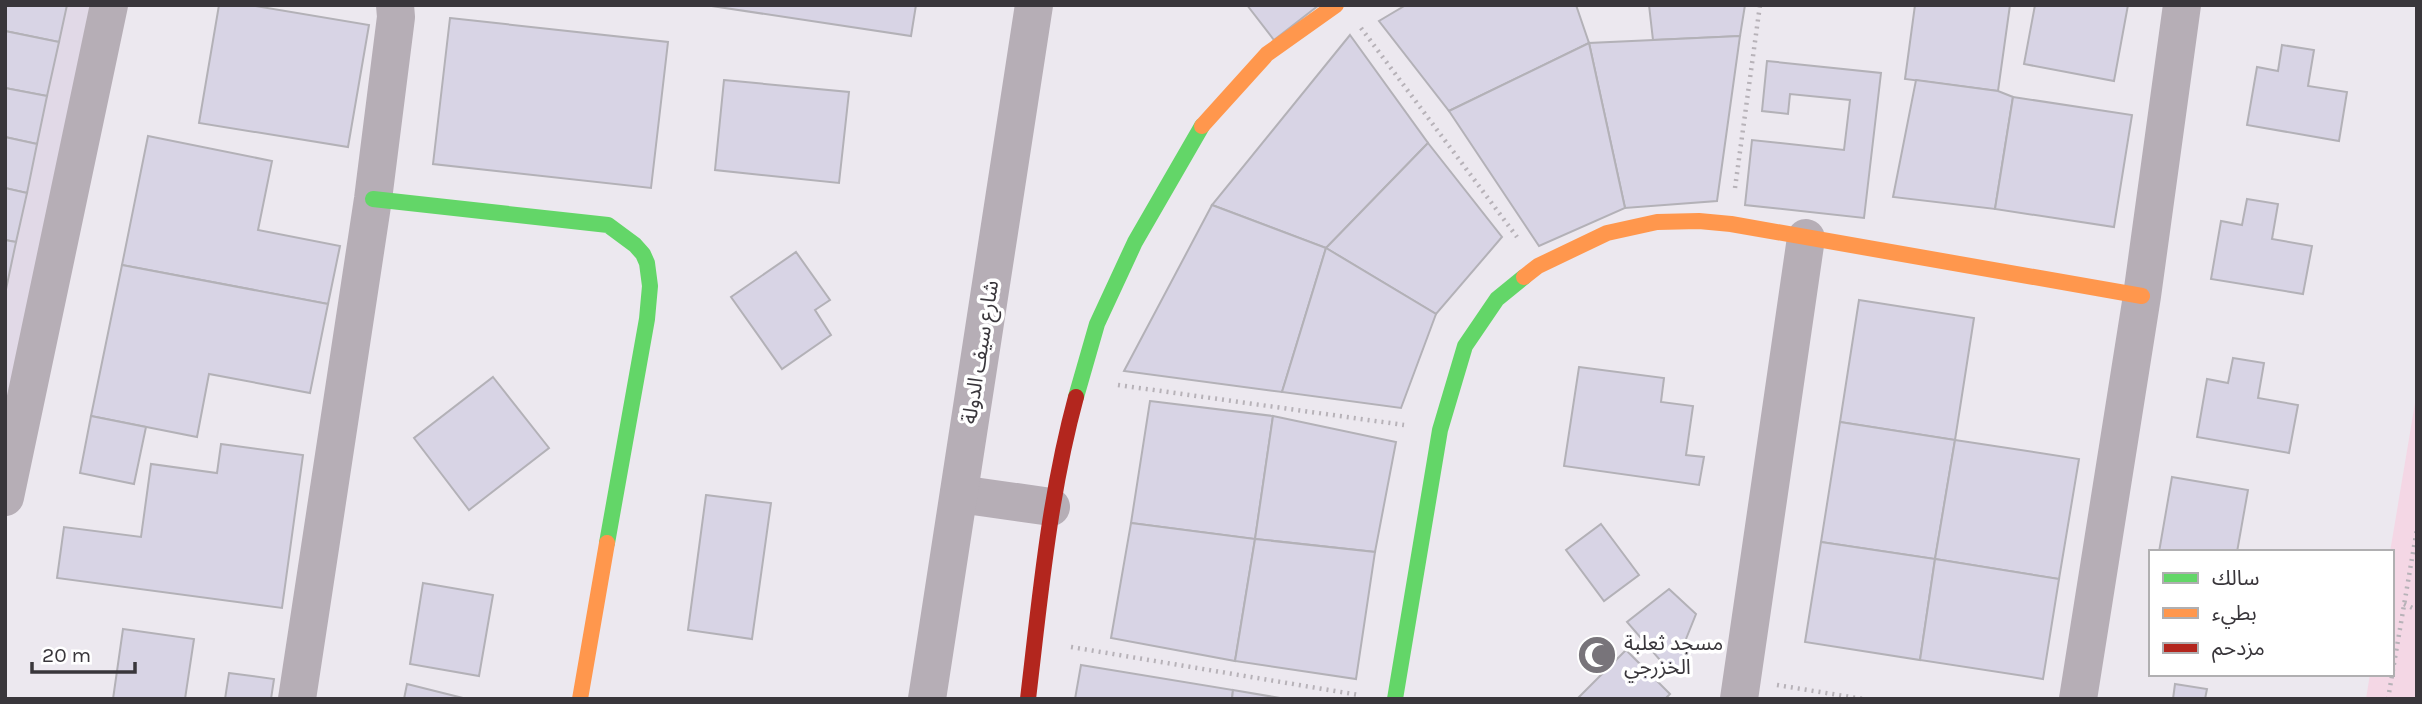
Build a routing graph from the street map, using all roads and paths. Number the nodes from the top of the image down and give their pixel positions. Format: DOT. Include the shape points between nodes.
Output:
graph roads {
  1 [pos="110,5"];
  2 [pos="396,5"];
  3 [pos="1034,5"];
  4 [pos="1336,5"];
  5 [pos="1760,5"];
  6 [pos="2182,5"];
  7 [pos="1360,27"];
  8 [pos="373,199"];
  9 [pos="1731,224"];
  10 [pos="1806,239"];
  11 [pos="1538,266"];
  12 [pos="2142,296"];
  13 [pos="1083,380"];
  14 [pos="1440,429"];
  15 [pos="958,494"];
  16 [pos="5,497"];
  17 [pos="1051,507"];
  18 [pos="2417,529"];
  19 [pos="2404,604"];
  20 [pos="2417,610"];
  21 [pos="1036,641"];
  22 [pos="2394,663"];
  23 [pos="2392,676"];
  24 [pos="1740,689"];
  25 [pos="1367,696"];
  26 [pos="297,699"];
  27 [pos="580,699"];
  28 [pos="927,699"];
  29 [pos="1028,699"];
  30 [pos="1395,699"];
  31 [pos="1863,699"];
  32 [pos="2078,699"];
  33 [pos="2388,699"];
  1 -- 16 [label="street"];
  2 -- 8 [label="street"];
  3 -- 15 [label="street, شارع سيف الدولة"];
  4 -- 13 [label="street" via="1267,54 1207,118 1135,242 1097,324"];
  5 -- 9 [label="path"];
  6 -- 12 [label="street"];
  7 -- 11 [label="path"];
  8 -- 26 [label="street"];
  8 -- 27 [label="street" via="608,225 632,241 649,263 647,319"];
  9 -- 10 [label="street"];
  9 -- 11 [label="street" via="1657,222 1607,233"];
  10 -- 12 [label="street"];
  10 -- 24 [label="street"];
  11 -- 14 [label="street" via="1497,299 1465,346"];
  12 -- 32 [label="street"];
  13 -- 14 [label="path"];
  13 -- 17 [label="street"];
  14 -- 30 [label="street"];
  15 -- 17 [label="street"];
  15 -- 28 [label="street, شارع سيف الدولة"];
  17 -- 21 [label="street"];
  18 -- 19 [label="path"];
  19 -- 20 [label="path"];
  19 -- 22 [label="path"];
  21 -- 25 [label="path"];
  21 -- 29 [label="street"];
  23 -- 33 [label="path"];
  24 -- 31 [label="path"];
}
